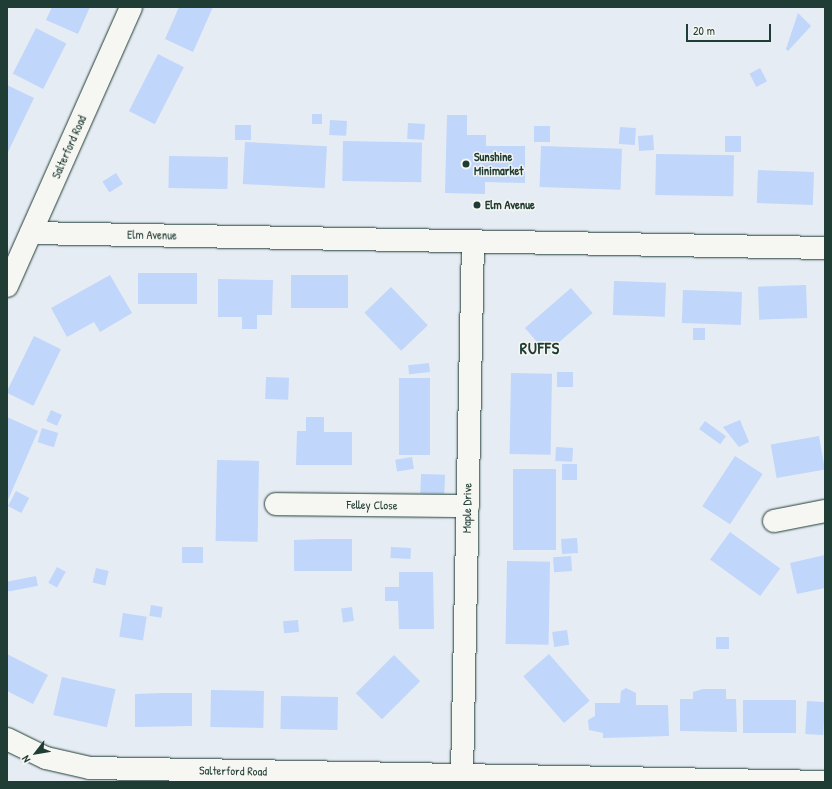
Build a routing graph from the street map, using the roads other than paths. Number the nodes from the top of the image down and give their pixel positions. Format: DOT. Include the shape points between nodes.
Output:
graph roads {
  1 [pos="131,7"];
  2 [pos="31,233"];
  3 [pos="473,241"];
  4 [pos="825,248"];
  5 [pos="7,286"];
  6 [pos="276,504"];
  7 [pos="468,506"];
  8 [pos="825,511"];
  9 [pos="774,521"];
  10 [pos="7,739"];
  11 [pos="462,775"];
  12 [pos="825,782"];
  1 -- 2 [label="street, Salterford Road"];
  2 -- 3 [label="street, Elm Avenue"];
  2 -- 5 [label="street, Salterford Road"];
  3 -- 4 [label="street, Elm Avenue"];
  3 -- 7 [label="street, Maple Drive"];
  6 -- 7 [label="street, Felley Close"];
  7 -- 11 [label="street, Maple Drive"];
  8 -- 9 [label="street"];
  10 -- 11 [label="street, Salterford Road" via="46,758 90,768"];
  11 -- 12 [label="street, Salterford Road"];
}
